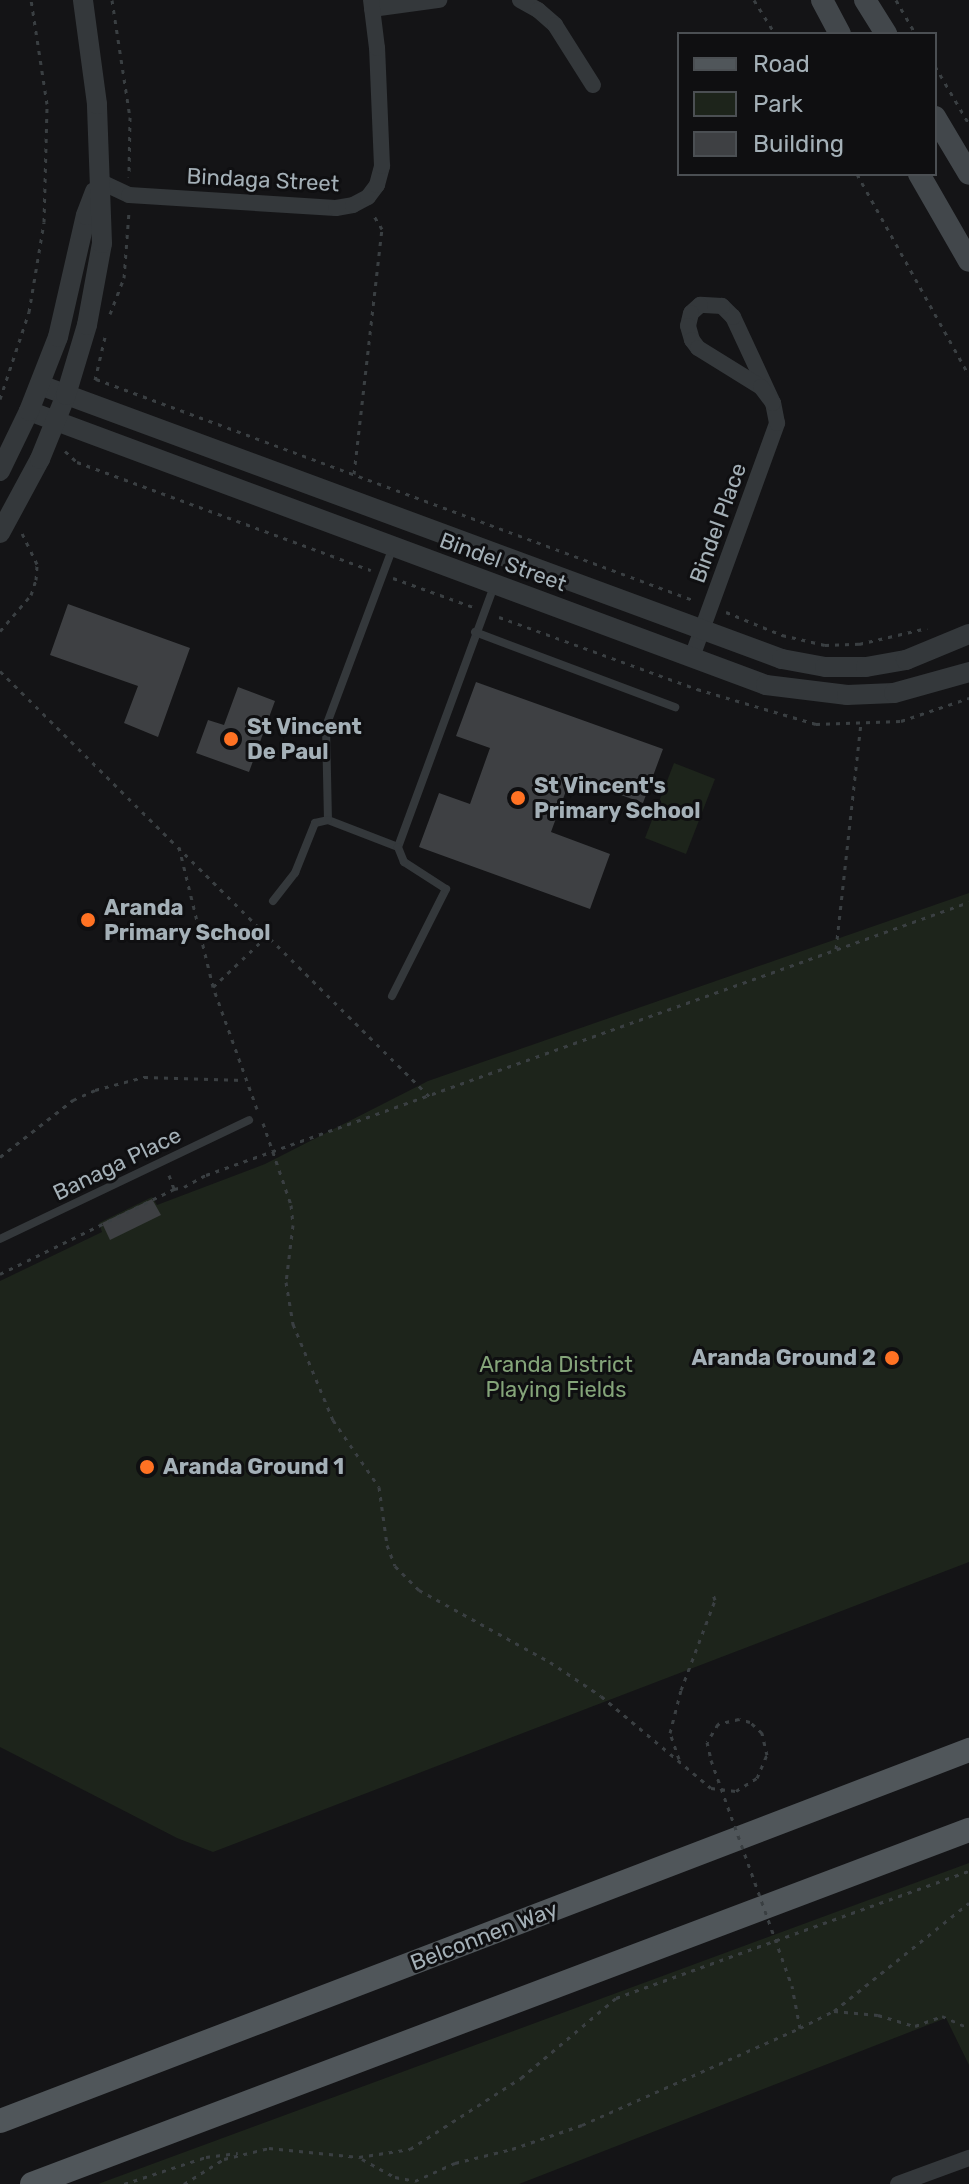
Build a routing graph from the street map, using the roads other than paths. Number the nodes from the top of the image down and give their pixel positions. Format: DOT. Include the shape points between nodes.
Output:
graph roads {
  1 [pos="83,0"];
  2 [pos="439,0"];
  3 [pos="520,0"];
  4 [pos="822,0"];
  5 [pos="865,0"];
  6 [pos="372,4"];
  7 [pos="839,32"];
  8 [pos="885,32"];
  9 [pos="593,85"];
  10 [pos="937,120"];
  11 [pos="969,174"];
  12 [pos="920,176"];
  13 [pos="99,181"];
  14 [pos="969,261"];
  15 [pos="40,385"];
  16 [pos="66,395"];
  17 [pos="773,403"];
  18 [pos="29,411"];
  19 [pos="56,421"];
  20 [pos="262,467"];
  21 [pos="0,471"];
  22 [pos="255,495"];
  23 [pos="0,533"];
  24 [pos="393,546"];
  25 [pos="506,558"];
  26 [pos="495,584"];
  27 [pos="702,630"];
  28 [pos="475,632"];
  29 [pos="969,634"];
  30 [pos="692,657"];
  31 [pos="857,667"];
  32 [pos="969,672"];
  33 [pos="859,694"];
  34 [pos="675,707"];
  35 [pos="328,820"];
  36 [pos="398,847"];
  37 [pos="273,901"];
  38 [pos="392,996"];
  39 [pos="249,1120"];
  40 [pos="0,1239"];
  41 [pos="969,1750"];
  42 [pos="969,1830"];
  43 [pos="0,2121"];
  44 [pos="969,2158"];
  45 [pos="32,2184"];
  46 [pos="898,2184"];
  1 -- 13 [label="street" via="97,104"];
  2 -- 6 [label="street"];
  3 -- 9 [label="street" via="555,25"];
  4 -- 7 [label="main road"];
  5 -- 8 [label="main road"];
  6 -- 13 [label="street, Bindaga Street" via="382,166 377,185 364,199 336,208 129,195"];
  10 -- 11 [label="main road"];
  12 -- 14 [label="main road"];
  13 -- 15 [label="street" via="86,215 66,310"];
  13 -- 16 [label="street" via="102,243 87,325"];
  15 -- 16 [label="street, Bindel Street"];
  15 -- 18 [label="street"];
  16 -- 19 [label="street"];
  16 -- 20 [label="street, Bindel Street"];
  17 -- 17 [label="street, Bindel Place" via="761,387 692,340 688,326 700,305 722,306 733,317"];
  17 -- 27 [label="street, Bindel Place" via="777,423 771,444"];
  18 -- 19 [label="street, Bindel Street"];
  18 -- 21 [label="street"];
  19 -- 22 [label="street, Bindel Street"];
  19 -- 23 [label="street"];
  20 -- 22 [label="street"];
  20 -- 25 [label="street, Bindel Street"];
  22 -- 24 [label="street, Bindel Street"];
  24 -- 26 [label="street, Bindel Street"];
  24 -- 35 [label="lane" via="326,726"];
  25 -- 26 [label="street"];
  25 -- 27 [label="street, Bindel Street"];
  26 -- 28 [label="lane"];
  26 -- 30 [label="street, Bindel Street"];
  27 -- 30 [label="street, Bindel Place"];
  27 -- 31 [label="street, Bindel Street" via="782,659"];
  28 -- 34 [label="lane"];
  28 -- 36 [label="lane"];
  29 -- 31 [label="street, Bindel Street" via="906,660"];
  30 -- 33 [label="street, Bindel Street" via="766,685"];
  31 -- 33 [label="street"];
  32 -- 33 [label="street, Bindel Street" via="917,689"];
  35 -- 36 [label="lane"];
  35 -- 37 [label="lane" via="315,823 295,873"];
  36 -- 38 [label="lane" via="413,870 446,889"];
  39 -- 40 [label="lane, Banaga Place"];
  41 -- 43 [label="main road, Belconnen Way"];
  42 -- 45 [label="main road"];
  44 -- 46 [label="street"];
}
